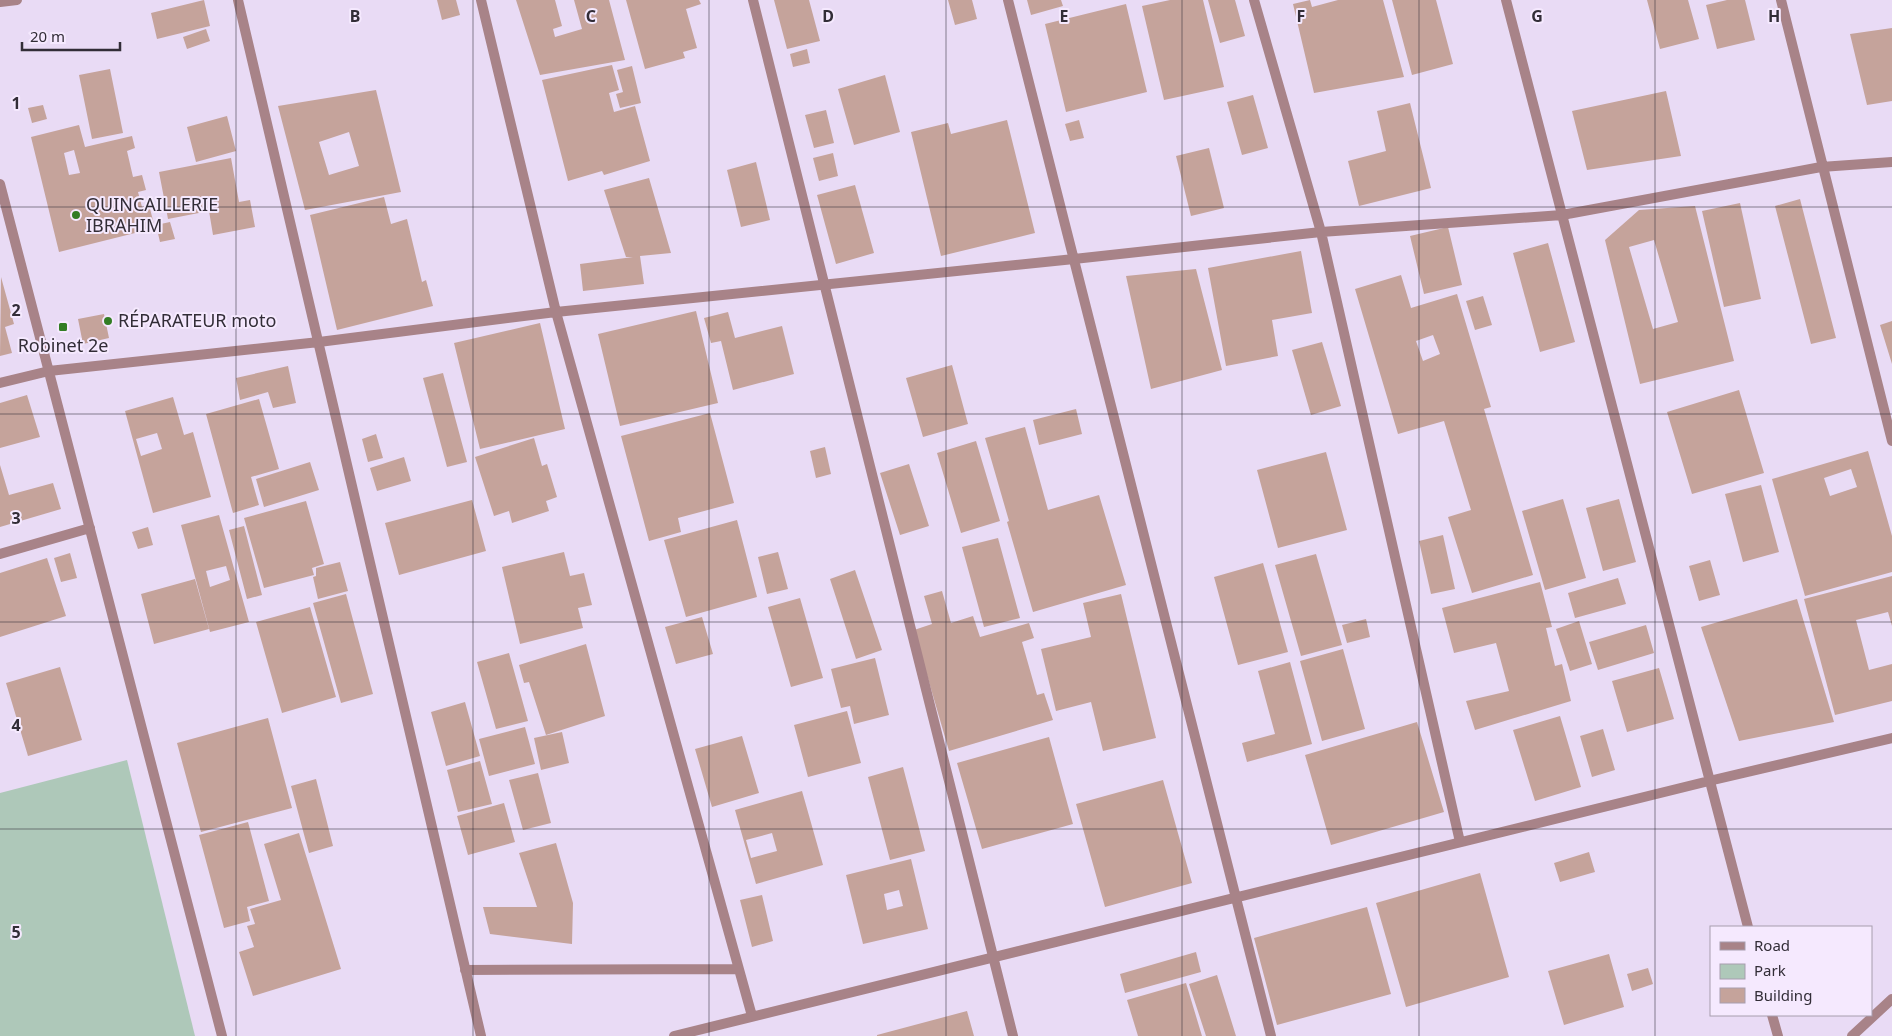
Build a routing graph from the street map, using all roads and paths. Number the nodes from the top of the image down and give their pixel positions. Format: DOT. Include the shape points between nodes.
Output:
graph roads {
  1 [pos="17,0"];
  2 [pos="238,0"];
  3 [pos="481,0"];
  4 [pos="753,0"];
  5 [pos="1008,0"];
  6 [pos="1254,0"];
  7 [pos="1506,0"];
  8 [pos="1781,0"];
  9 [pos="0,2"];
  10 [pos="1892,162"];
  11 [pos="1822,166"];
  12 [pos="0,184"];
  13 [pos="1562,215"];
  14 [pos="1321,232"];
  15 [pos="1074,259"];
  16 [pos="824,283"];
  17 [pos="556,312"];
  18 [pos="319,342"];
  19 [pos="49,372"];
  20 [pos="0,383"];
  21 [pos="1892,441"];
  22 [pos="90,528"];
  23 [pos="0,554"];
  24 [pos="1892,738"];
  25 [pos="1709,781"];
  26 [pos="1460,842"];
  27 [pos="1236,898"];
  28 [pos="1748,926"];
  29 [pos="994,958"];
  30 [pos="738,969"];
  31 [pos="465,970"];
  32 [pos="1892,999"];
  33 [pos="752,1016"];
  34 [pos="1772,1016"];
  35 [pos="222,1036"];
  36 [pos="481,1036"];
  37 [pos="674,1036"];
  38 [pos="1013,1036"];
  39 [pos="1271,1036"];
  40 [pos="1777,1036"];
  41 [pos="1852,1036"];
  1 -- 9 [label="street"];
  2 -- 18 [label="street"];
  3 -- 17 [label="street"];
  4 -- 16 [label="street"];
  5 -- 15 [label="street"];
  6 -- 14 [label="street"];
  7 -- 13 [label="street"];
  8 -- 11 [label="street"];
  10 -- 11 [label="street"];
  11 -- 13 [label="street"];
  11 -- 21 [label="street"];
  12 -- 19 [label="street"];
  13 -- 14 [label="street"];
  13 -- 25 [label="street"];
  14 -- 15 [label="street"];
  14 -- 26 [label="street"];
  15 -- 16 [label="street"];
  15 -- 27 [label="street"];
  16 -- 17 [label="street"];
  16 -- 29 [label="street"];
  17 -- 18 [label="street"];
  17 -- 30 [label="street"];
  18 -- 19 [label="street"];
  18 -- 31 [label="street"];
  19 -- 20 [label="street"];
  19 -- 22 [label="street"];
  22 -- 23 [label="street"];
  22 -- 35 [label="street"];
  24 -- 25 [label="street"];
  25 -- 26 [label="street"];
  25 -- 28 [label="street"];
  26 -- 27 [label="street"];
  27 -- 29 [label="street"];
  27 -- 39 [label="street"];
  29 -- 33 [label="street"];
  29 -- 38 [label="street"];
  30 -- 31 [label="street"];
  30 -- 33 [label="street"];
  31 -- 36 [label="street"];
  32 -- 41 [label="street"];
  33 -- 37 [label="street"];
  34 -- 40 [label="street"];
}
